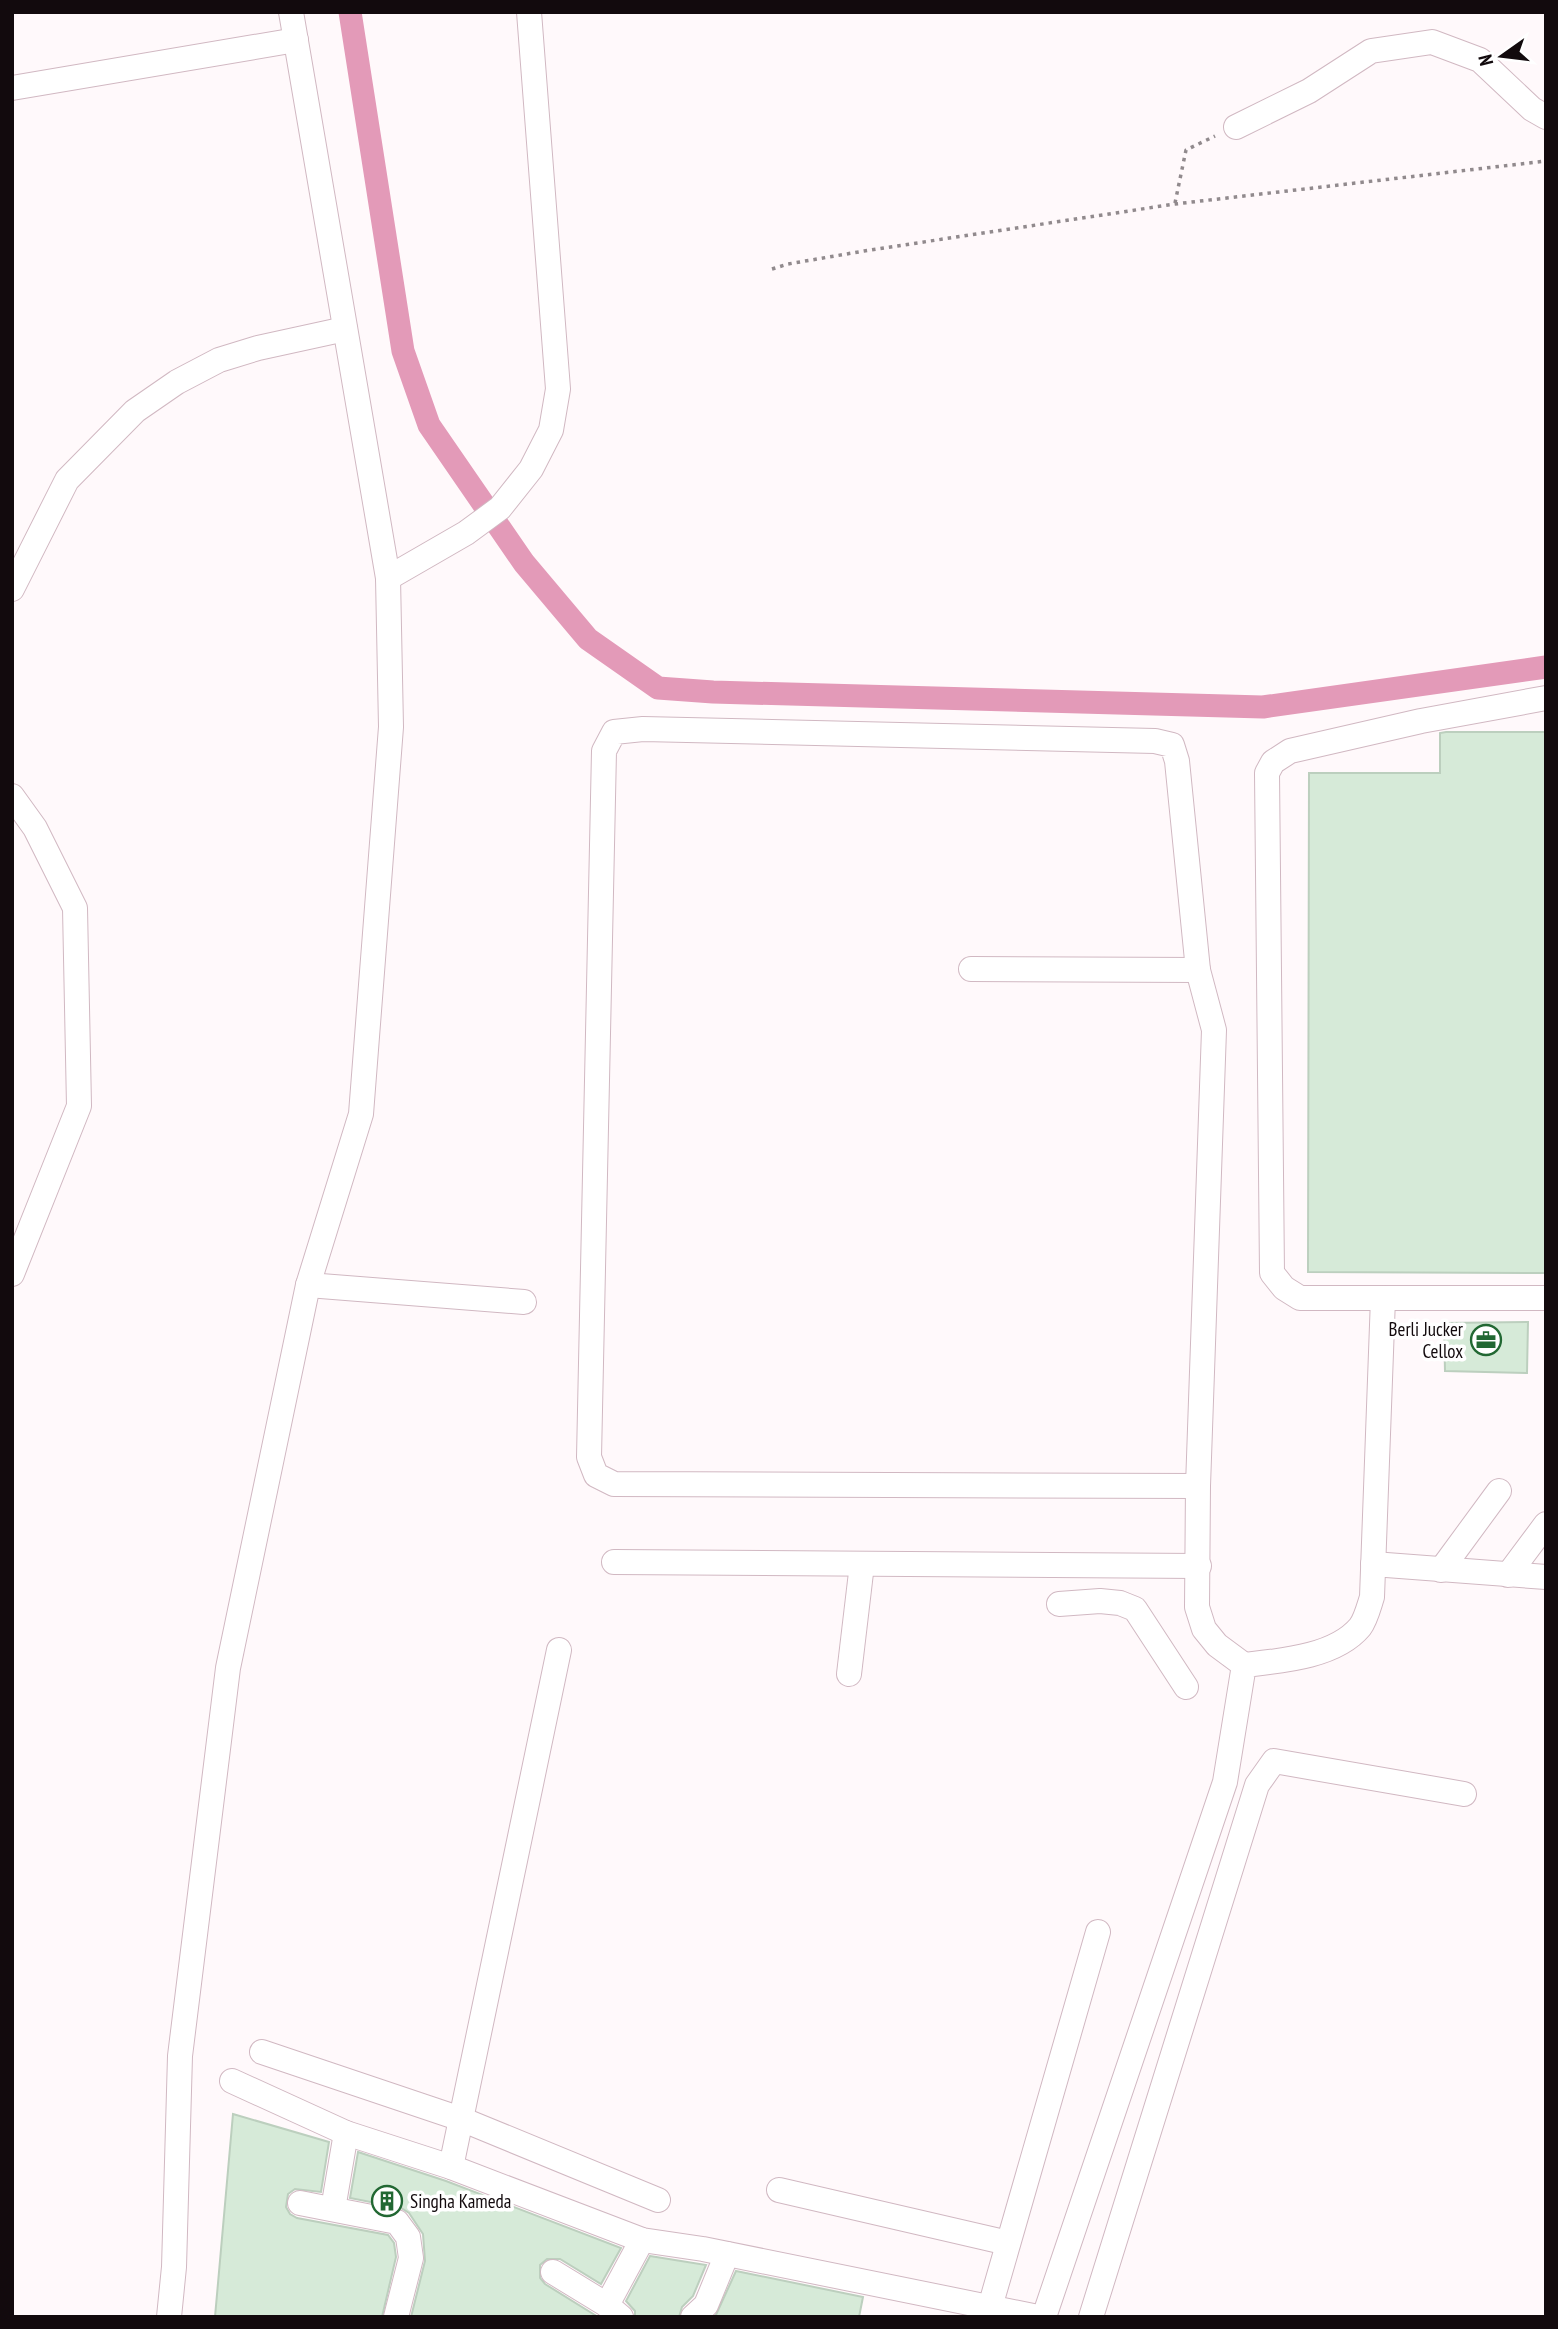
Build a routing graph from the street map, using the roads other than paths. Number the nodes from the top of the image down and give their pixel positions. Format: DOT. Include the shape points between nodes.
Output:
graph roads {
  1 [pos="291,12"];
  2 [pos="529,12"];
  3 [pos="296,40"];
  4 [pos="12,89"];
  5 [pos="1546,117"];
  6 [pos="1236,127"];
  7 [pos="345,329"];
  8 [pos="388,578"];
  9 [pos="12,589"];
  10 [pos="1546,698"];
  11 [pos="12,796"];
  12 [pos="971,969"];
  13 [pos="1198,970"];
  14 [pos="12,1274"];
  15 [pos="308,1285"];
  16 [pos="1383,1298"];
  17 [pos="1546,1298"];
  18 [pos="524,1302"];
  19 [pos="1198,1486"];
  20 [pos="1499,1491"];
  21 [pos="1546,1524"];
  22 [pos="614,1562"];
  23 [pos="862,1564"];
  24 [pos="1373,1564"];
  25 [pos="1121,1566"];
  26 [pos="1199,1566"];
  27 [pos="1441,1570"];
  28 [pos="1508,1576"];
  29 [pos="1546,1577"];
  30 [pos="1119,1603"];
  31 [pos="1059,1604"];
  32 [pos="559,1650"];
  33 [pos="1244,1665"];
  34 [pos="849,1674"];
  35 [pos="1186,1687"];
  36 [pos="1464,1794"];
  37 [pos="1098,1932"];
  38 [pos="262,2052"];
  39 [pos="232,2081"];
  40 [pos="461,2119"];
  41 [pos="346,2133"];
  42 [pos="451,2167"];
  43 [pos="779,2190"];
  44 [pos="658,2200"];
  45 [pos="300,2203"];
  46 [pos="333,2209"];
  47 [pos="642,2240"];
  48 [pos="1008,2243"];
  49 [pos="727,2254"];
  50 [pos="553,2272"];
  51 [pos="990,2307"];
  52 [pos="614,2311"];
  53 [pos="169,2317"];
  54 [pos="396,2317"];
  55 [pos="693,2317"];
  56 [pos="1038,2317"];
  57 [pos="1044,2317"];
  58 [pos="1091,2317"];
  1 -- 3 [label="street"];
  2 -- 8 [label="street" via="558,389 551,430 531,469 500,508"];
  3 -- 4 [label="street"];
  3 -- 7 [label="street"];
  5 -- 6 [label="street" via="1480,60 1432,42 1371,51 1309,91"];
  7 -- 8 [label="street"];
  7 -- 9 [label="street" via="219,360 135,411 67,480"];
  8 -- 15 [label="street" via="391,727 360,1114"];
  10 -- 16 [label="street" via="1290,751 1273,762 1267,774 1272,1273 1300,1298"];
  11 -- 14 [label="street" via="35,828 75,908 79,1106"];
  12 -- 13 [label="street"];
  13 -- 19 [label="street" via="1214,1030"];
  13 -- 19 [label="street" via="1172,745 1155,741 643,730 614,732 604,751 589,1457 596,1475 614,1484"];
  15 -- 18 [label="street"];
  15 -- 53 [label="street" via="228,1668 180,2056"];
  16 -- 17 [label="street"];
  16 -- 24 [label="street"];
  19 -- 26 [label="street"];
  20 -- 27 [label="street"];
  21 -- 28 [label="street"];
  22 -- 23 [label="street"];
  23 -- 25 [label="street"];
  23 -- 34 [label="street"];
  24 -- 27 [label="street"];
  24 -- 33 [label="street" via="1372,1597 1362,1624 1349,1639 1292,1660"];
  25 -- 26 [label="street"];
  25 -- 30 [label="street"];
  26 -- 33 [label="street" via="1197,1606 1203,1629"];
  27 -- 28 [label="street"];
  28 -- 29 [label="street"];
  30 -- 31 [label="street"];
  30 -- 35 [label="street" via="1135,1609"];
  32 -- 40 [label="street"];
  33 -- 57 [label="street" via="1225,1782"];
  36 -- 58 [label="street" via="1273,1761 1267,1769 1257,1786"];
  37 -- 48 [label="street"];
  38 -- 40 [label="street"];
  39 -- 41 [label="street"];
  40 -- 42 [label="street"];
  40 -- 44 [label="street"];
  41 -- 42 [label="street"];
  41 -- 46 [label="street"];
  42 -- 47 [label="street"];
  43 -- 48 [label="street"];
  45 -- 46 [label="street"];
  46 -- 54 [label="street" via="397,2222 408,2237 411,2258"];
  47 -- 49 [label="street"];
  47 -- 52 [label="street"];
  48 -- 51 [label="street"];
  49 -- 51 [label="street"];
  49 -- 55 [label="street" via="706,2305"];
  50 -- 52 [label="street"];
  51 -- 56 [label="street"];
}
